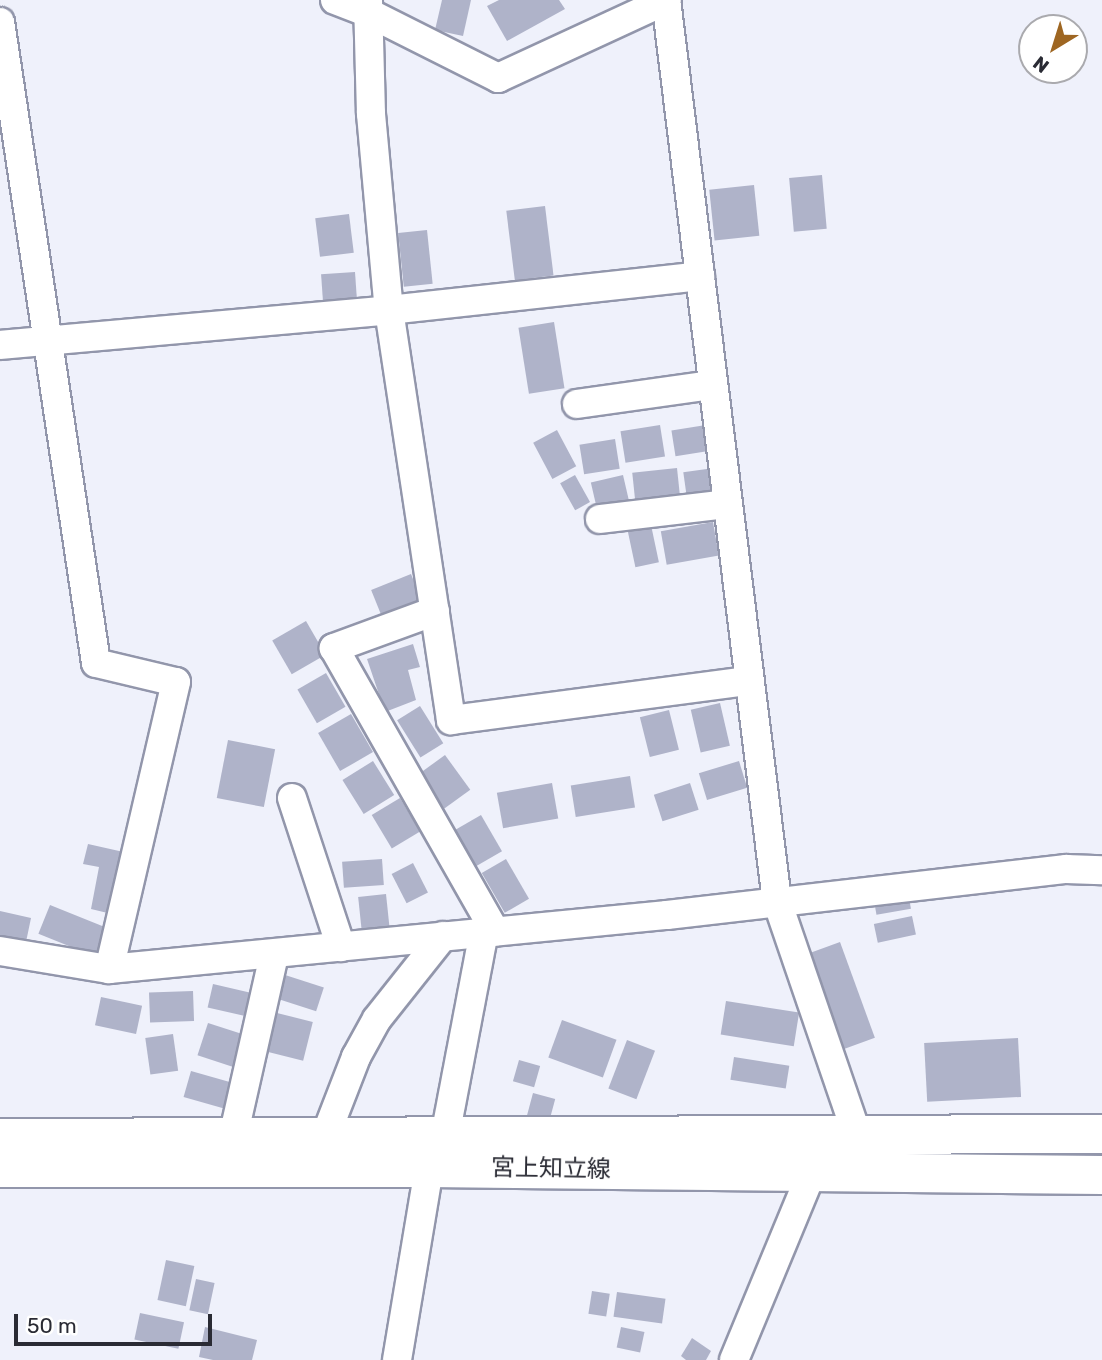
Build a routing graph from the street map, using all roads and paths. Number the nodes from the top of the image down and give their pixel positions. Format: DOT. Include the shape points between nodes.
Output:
graph roads {
  1 [pos="335,0"];
  2 [pos="667,0"];
  3 [pos="368,6"];
  4 [pos="0,22"];
  5 [pos="700,276"];
  6 [pos="389,310"];
  7 [pos="48,340"];
  8 [pos="0,345"];
  9 [pos="713,385"];
  10 [pos="577,404"];
  11 [pos="727,503"];
  12 [pos="600,519"];
  13 [pos="435,611"];
  14 [pos="748,681"];
  15 [pos="292,798"];
  16 [pos="1102,870"];
  17 [pos="776,901"];
  18 [pos="489,931"];
  19 [pos="443,936"];
  20 [pos="341,947"];
  21 [pos="0,951"];
  22 [pos="274,955"];
  23 [pos="109,969"];
  24 [pos="1102,1134"];
  25 [pos="857,1135"];
  26 [pos="233,1137"];
  27 [pos="325,1137"];
  28 [pos="0,1138"];
  29 [pos="437,1152"];
  30 [pos="0,1168"];
  31 [pos="812,1172"];
  32 [pos="1102,1175"];
  33 [pos="397,1360"];
  34 [pos="734,1360"];
  1 -- 3 [label="street"];
  2 -- 3 [label="street" via="498,78"];
  2 -- 5 [label="street"];
  3 -- 6 [label="street" via="371,114"];
  4 -- 7 [label="street"];
  5 -- 6 [label="street"];
  5 -- 9 [label="street"];
  6 -- 7 [label="street"];
  6 -- 13 [label="street"];
  7 -- 8 [label="street"];
  7 -- 23 [label="street" via="96,663 176,682"];
  9 -- 10 [label="street"];
  9 -- 11 [label="street"];
  11 -- 12 [label="street"];
  11 -- 14 [label="street"];
  13 -- 14 [label="street" via="451,720"];
  13 -- 18 [label="street" via="334,648"];
  14 -- 17 [label="street"];
  15 -- 20 [label="street"];
  16 -- 17 [label="street" via="1066,869"];
  17 -- 18 [label="street"];
  17 -- 25 [label="street"];
  18 -- 19 [label="street"];
  18 -- 29 [label="street"];
  19 -- 20 [label="street"];
  19 -- 27 [label="street" via="377,1019 356,1057"];
  20 -- 22 [label="street"];
  21 -- 23 [label="street"];
  22 -- 23 [label="street"];
  22 -- 26 [label="street"];
  24 -- 25 [label="main road, 宮上知立線"];
  25 -- 29 [label="main road, 宮上知立線"];
  26 -- 27 [label="main road, 宮上知立線"];
  26 -- 28 [label="main road, 宮上知立線"];
  27 -- 29 [label="main road, 宮上知立線"];
  29 -- 30 [label="main road, 宮上知立線"];
  29 -- 31 [label="main road, 宮上知立線"];
  29 -- 33 [label="street"];
  31 -- 32 [label="main road, 宮上知立線"];
  31 -- 34 [label="street"];
}
